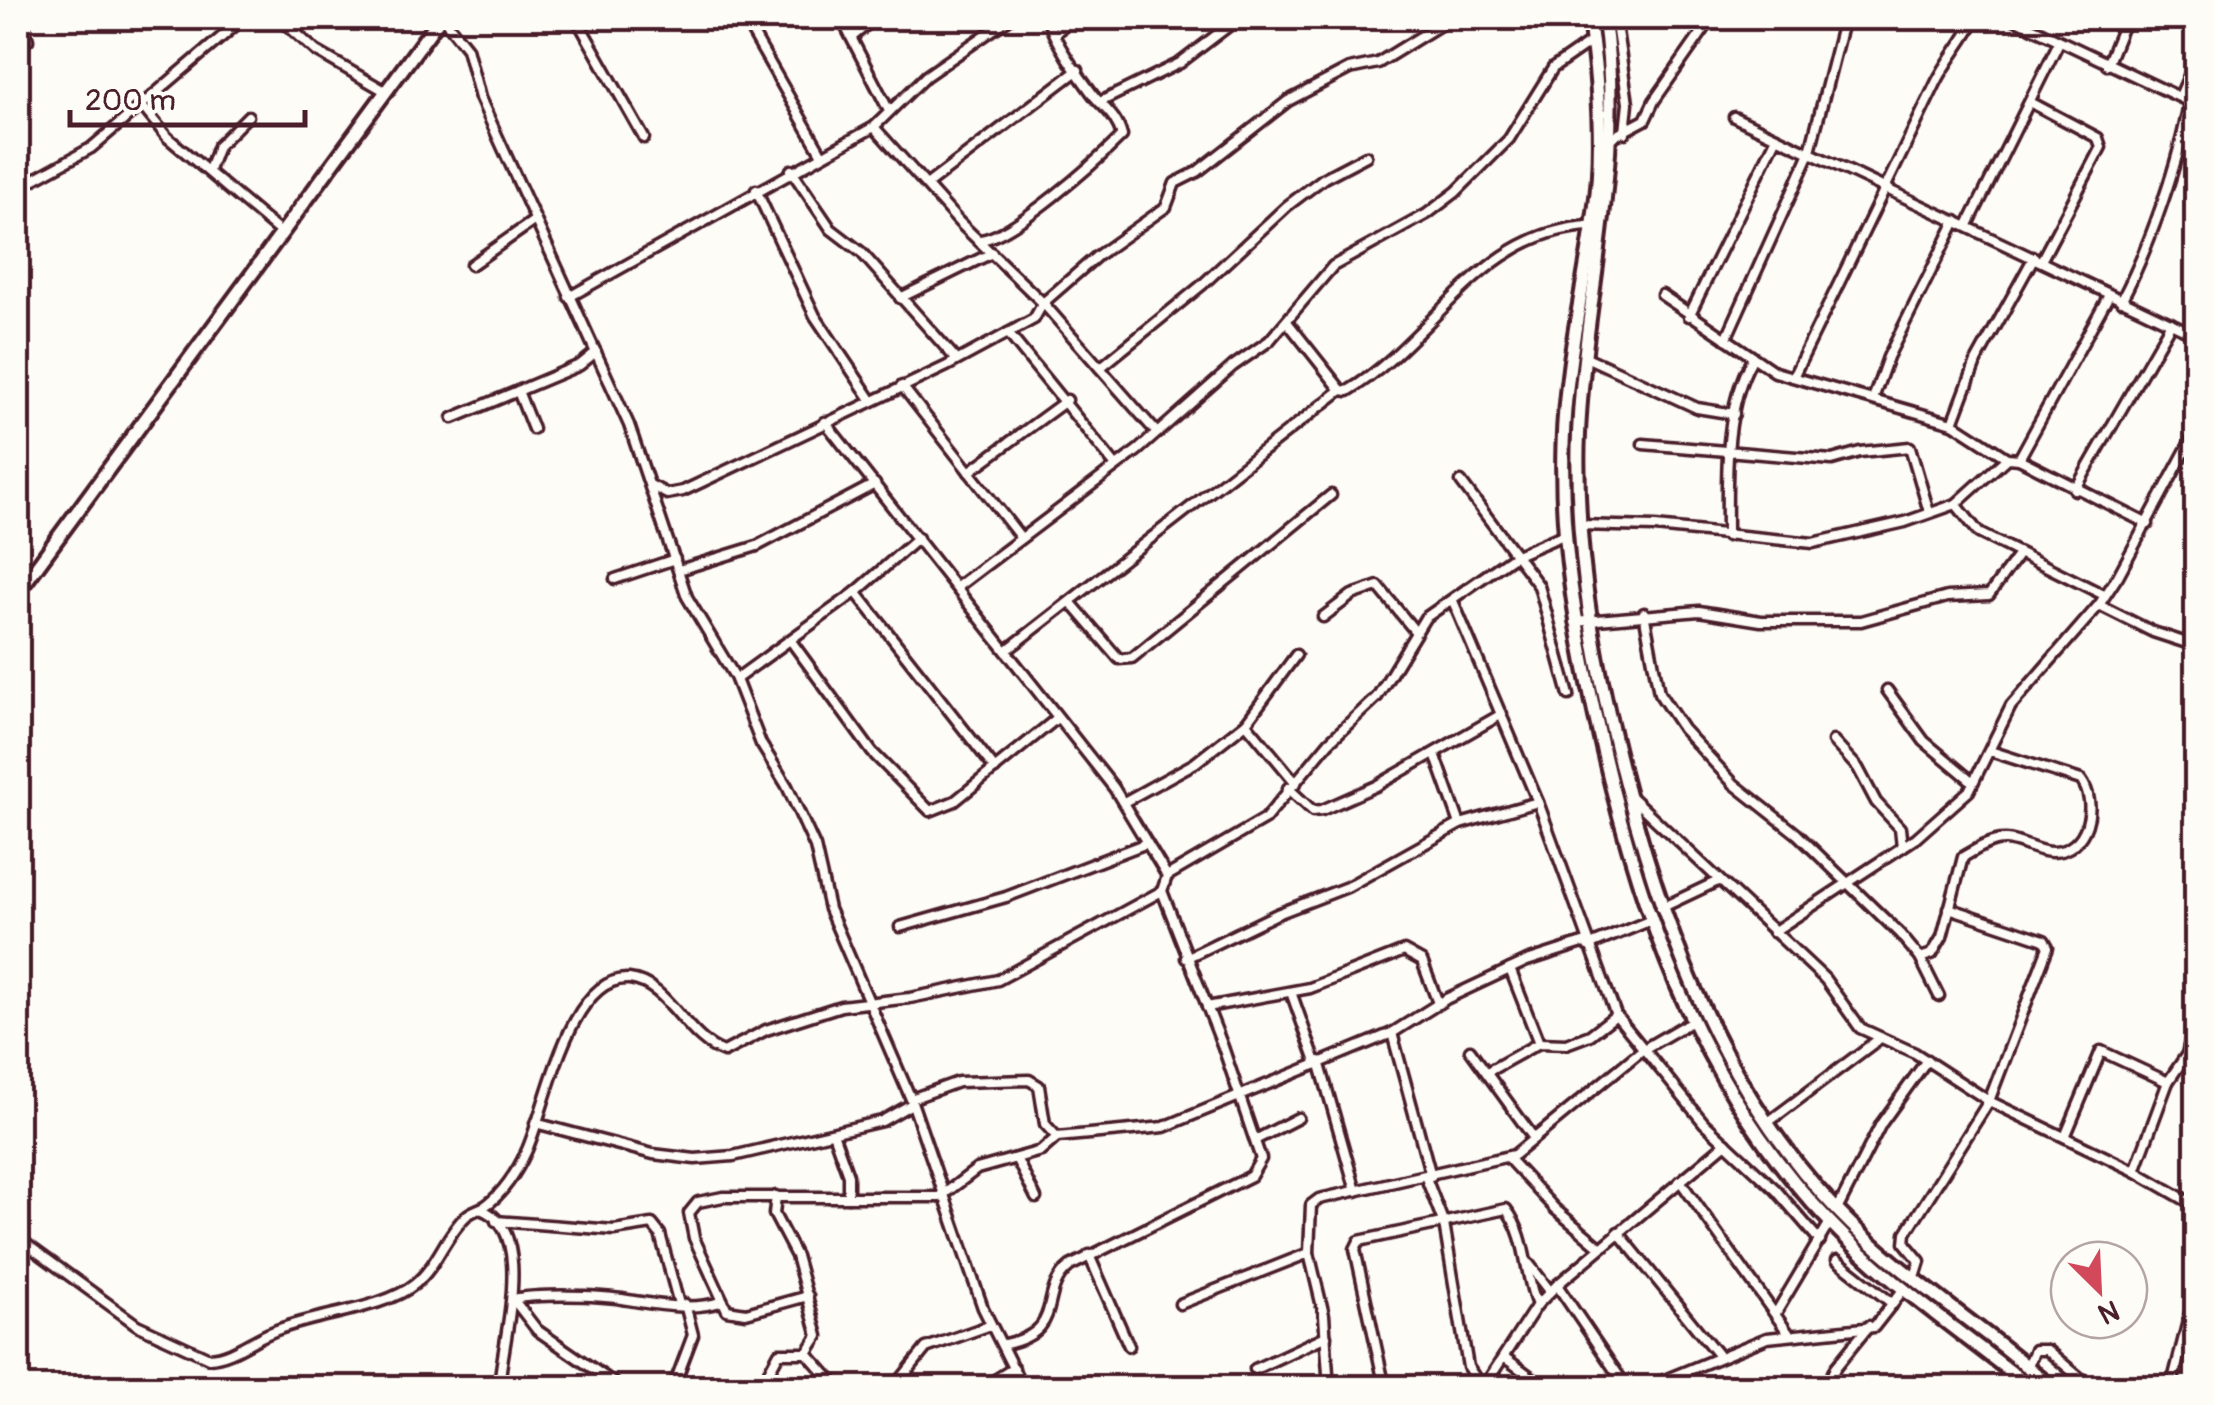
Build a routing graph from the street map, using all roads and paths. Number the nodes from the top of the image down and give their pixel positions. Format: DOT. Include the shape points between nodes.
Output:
graph roads {
  1 [pos="22,18"];
  2 [pos="244,18"];
  3 [pos="279,18"];
  4 [pos="441,18"];
  5 [pos="576,18"];
  6 [pos="744,18"];
  7 [pos="840,18"];
  8 [pos="876,18"];
  9 [pos="1010,18"];
  10 [pos="1073,18"];
  11 [pos="1238,18"];
  12 [pos="1451,18"];
  13 [pos="1589,18"];
  14 [pos="1604,18"];
  15 [pos="1615,18"];
  16 [pos="1712,18"];
  17 [pos="1844,18"];
  18 [pos="1976,18"];
  19 [pos="2012,18"];
  20 [pos="2126,18"];
  21 [pos="1050,26"];
  22 [pos="852,37"];
  23 [pos="1592,41"];
  24 [pos="2059,42"];
  25 [pos="18,48"];
  26 [pos="2196,60"];
  27 [pos="2107,65"];
  28 [pos="1078,70"];
  29 [pos="385,92"];
  30 [pos="2188,101"];
  31 [pos="1100,102"];
  32 [pos="2030,102"];
  33 [pos="142,106"];
  34 [pos="888,109"];
  35 [pos="248,116"];
  36 [pos="1734,117"];
  37 [pos="874,127"];
  38 [pos="1625,133"];
  39 [pos="644,138"];
  40 [pos="1776,138"];
  41 [pos="1610,139"];
  42 [pos="821,153"];
  43 [pos="1809,155"];
  44 [pos="1366,156"];
  45 [pos="209,170"];
  46 [pos="791,170"];
  47 [pos="928,184"];
  48 [pos="1888,187"];
  49 [pos="18,188"];
  50 [pos="756,190"];
  51 [pos="535,220"];
  52 [pos="1956,221"];
  53 [pos="1968,225"];
  54 [pos="1592,226"];
  55 [pos="281,233"];
  56 [pos="980,240"];
  57 [pos="992,253"];
  58 [pos="2037,259"];
  59 [pos="471,265"];
  60 [pos="2108,294"];
  61 [pos="1662,295"];
  62 [pos="568,297"];
  63 [pos="900,298"];
  64 [pos="2122,300"];
  65 [pos="1042,304"];
  66 [pos="1689,316"];
  67 [pos="1288,323"];
  68 [pos="2171,323"];
  69 [pos="2196,323"];
  70 [pos="1008,333"];
  71 [pos="2195,334"];
  72 [pos="1726,339"];
  73 [pos="596,352"];
  74 [pos="1586,356"];
  75 [pos="956,360"];
  76 [pos="1752,360"];
  77 [pos="1100,368"];
  78 [pos="1794,375"];
  79 [pos="902,386"];
  80 [pos="1341,390"];
  81 [pos="518,391"];
  82 [pos="1874,399"];
  83 [pos="1066,400"];
  84 [pos="872,401"];
  85 [pos="1734,414"];
  86 [pos="453,418"];
  87 [pos="825,422"];
  88 [pos="1953,423"];
  89 [pos="532,429"];
  90 [pos="2196,431"];
  91 [pos="1157,433"];
  92 [pos="1643,444"];
  93 [pos="1729,451"];
  94 [pos="2007,458"];
  95 [pos="2019,459"];
  96 [pos="1116,466"];
  97 [pos="970,472"];
  98 [pos="1461,482"];
  99 [pos="874,484"];
  100 [pos="652,486"];
  101 [pos="2075,490"];
  102 [pos="1330,495"];
  103 [pos="1956,504"];
  104 [pos="1928,512"];
  105 [pos="2148,524"];
  106 [pos="1579,526"];
  107 [pos="1563,535"];
  108 [pos="1727,536"];
  109 [pos="918,538"];
  110 [pos="1021,538"];
  111 [pos="2019,554"];
  112 [pos="1514,556"];
  113 [pos="676,560"];
  114 [pos="679,570"];
  115 [pos="614,579"];
  116 [pos="957,587"];
  117 [pos="18,592"];
  118 [pos="856,592"];
  119 [pos="2104,595"];
  120 [pos="1454,601"];
  121 [pos="1072,604"];
  122 [pos="2098,605"];
  123 [pos="1644,613"];
  124 [pos="1323,617"];
  125 [pos="1582,621"];
  126 [pos="1414,630"];
  127 [pos="791,640"];
  128 [pos="2196,646"];
  129 [pos="1006,651"];
  130 [pos="1296,655"];
  131 [pos="736,679"];
  132 [pos="1887,690"];
  133 [pos="1569,695"];
  134 [pos="1502,714"];
  135 [pos="1056,718"];
  136 [pos="1246,723"];
  137 [pos="1833,741"];
  138 [pos="1990,751"];
  139 [pos="1435,754"];
  140 [pos="996,770"];
  141 [pos="1974,782"];
  142 [pos="1292,785"];
  143 [pos="1629,795"];
  144 [pos="1124,802"];
  145 [pos="1538,802"];
  146 [pos="1460,824"];
  147 [pos="1147,844"];
  148 [pos="1902,847"];
  149 [pos="1167,876"];
  150 [pos="1718,881"];
  151 [pos="1844,882"];
  152 [pos="1162,891"];
  153 [pos="1661,908"];
  154 [pos="1948,908"];
  155 [pos="1649,921"];
  156 [pos="900,927"];
  157 [pos="1773,932"];
  158 [pos="1587,944"];
  159 [pos="1186,958"];
  160 [pos="1920,958"];
  161 [pos="1510,969"];
  162 [pos="1291,992"];
  163 [pos="1938,996"];
  164 [pos="1441,999"];
  165 [pos="868,1003"];
  166 [pos="1207,1007"];
  167 [pos="1616,1015"];
  168 [pos="1692,1021"];
  169 [pos="1392,1033"];
  170 [pos="2191,1037"];
  171 [pos="1879,1039"];
  172 [pos="1539,1042"];
  173 [pos="1470,1050"];
  174 [pos="1642,1050"];
  175 [pos="1927,1060"];
  176 [pos="1318,1062"];
  177 [pos="1489,1071"];
  178 [pos="2168,1082"];
  179 [pos="1240,1096"];
  180 [pos="1989,1101"];
  181 [pos="910,1102"];
  182 [pos="1298,1118"];
  183 [pos="1767,1122"];
  184 [pos="535,1123"];
  185 [pos="832,1134"];
  186 [pos="1057,1136"];
  187 [pos="1533,1137"];
  188 [pos="2064,1137"];
  189 [pos="1257,1138"];
  190 [pos="1726,1143"];
  191 [pos="1508,1157"];
  192 [pos="1017,1160"];
  193 [pos="2134,1170"];
  194 [pos="1429,1177"];
  195 [pos="1680,1181"];
  196 [pos="1356,1191"];
  197 [pos="945,1194"];
  198 [pos="776,1196"];
  199 [pos="848,1198"];
  200 [pos="1036,1198"];
  201 [pos="2196,1206"];
  202 [pos="486,1208"];
  203 [pos="1837,1210"];
  204 [pos="496,1220"];
  205 [pos="1830,1222"];
  206 [pos="1444,1224"];
  207 [pos="1618,1232"];
  208 [pos="18,1238"];
  209 [pos="1820,1241"];
  210 [pos="1600,1248"];
  211 [pos="1089,1254"];
  212 [pos="1309,1254"];
  213 [pos="1837,1260"];
  214 [pos="1529,1264"];
  215 [pos="1908,1286"];
  216 [pos="1554,1288"];
  217 [pos="2196,1289"];
  218 [pos="808,1296"];
  219 [pos="513,1299"];
  220 [pos="723,1300"];
  221 [pos="682,1304"];
  222 [pos="1180,1304"];
  223 [pos="1894,1304"];
  224 [pos="1538,1305"];
  225 [pos="1776,1313"];
  226 [pos="990,1324"];
  227 [pos="1870,1326"];
  228 [pos="1789,1334"];
  229 [pos="1326,1336"];
  230 [pos="1005,1344"];
  231 [pos="1129,1346"];
  232 [pos="807,1352"];
  233 [pos="1718,1355"];
  234 [pos="1504,1358"];
  235 [pos="2028,1366"];
  236 [pos="1014,1368"];
  237 [pos="1255,1369"];
  238 [pos="1484,1385"];
  239 [pos="499,1388"];
  240 [pos="620,1388"];
  241 [pos="673,1388"];
  242 [pos="760,1388"];
  243 [pos="838,1388"];
  244 [pos="894,1388"];
  245 [pos="982,1388"];
  246 [pos="1023,1388"];
  247 [pos="1329,1388"];
  248 [pos="1385,1388"];
  249 [pos="1546,1388"];
  250 [pos="1627,1388"];
  251 [pos="1645,1388"];
  252 [pos="1826,1388"];
  253 [pos="2031,1388"];
  254 [pos="2052,1388"];
  255 [pos="2092,1388"];
  256 [pos="2171,1388"];
  1 -- 25 [label="street" via="28,40"];
  2 -- 33 [label="street"];
  3 -- 29 [label="street" via="316,51"];
  4 -- 29 [label="main road"];
  4 -- 51 [label="street" via="467,48 480,98"];
  5 -- 39 [label="street"];
  6 -- 42 [label="street"];
  7 -- 22 [label="street"];
  8 -- 22 [label="street"];
  9 -- 34 [label="street"];
  10 -- 21 [label="street"];
  11 -- 31 [label="street" via="1180,63"];
  12 -- 65 [label="street" via="1378,63 1348,69 1288,101 1175,183 1166,207"];
  13 -- 23 [label="main road"];
  14 -- 41 [label="main road"];
  15 -- 38 [label="street" via="1628,103"];
  16 -- 38 [label="street" via="1645,120"];
  17 -- 43 [label="street"];
  18 -- 48 [label="street" via="1949,57"];
  19 -- 24 [label="street"];
  20 -- 27 [label="street"];
  21 -- 28 [label="street"];
  22 -- 34 [label="street"];
  23 -- 54 [label="main road" via="1598,176"];
  23 -- 67 [label="street" via="1553,68 1509,140 1486,164 1427,214 1333,266"];
  24 -- 27 [label="street"];
  24 -- 32 [label="street"];
  26 -- 30 [label="street"];
  27 -- 30 [label="street"];
  28 -- 31 [label="street"];
  28 -- 47 [label="street"];
  29 -- 55 [label="main road"];
  30 -- 64 [label="street" via="2178,149"];
  31 -- 56 [label="street" via="1121,138 1039,209"];
  32 -- 53 [label="street"];
  32 -- 58 [label="street" via="2098,138 2101,146"];
  33 -- 45 [label="street" via="167,137"];
  33 -- 49 [label="street" via="91,148"];
  34 -- 37 [label="street"];
  35 -- 45 [label="street" via="218,146"];
  36 -- 40 [label="street"];
  37 -- 42 [label="street"];
  37 -- 47 [label="street"];
  38 -- 41 [label="street"];
  40 -- 43 [label="street"];
  40 -- 66 [label="street"];
  41 -- 74 [label="main road"];
  42 -- 46 [label="street"];
  43 -- 48 [label="street"];
  43 -- 72 [label="street"];
  44 -- 77 [label="street" via="1287,206"];
  45 -- 55 [label="street"];
  46 -- 50 [label="street"];
  46 -- 63 [label="street" via="831,229"];
  47 -- 56 [label="street"];
  48 -- 52 [label="street"];
  48 -- 78 [label="street"];
  50 -- 62 [label="street"];
  50 -- 84 [label="street" via="814,316"];
  51 -- 59 [label="street"];
  51 -- 62 [label="street"];
  52 -- 53 [label="street"];
  52 -- 82 [label="street"];
  53 -- 58 [label="street"];
  54 -- 80 [label="street" via="1557,231 1497,256 1352,390"];
  54 -- 107 [label="main road" via="1565,408"];
  55 -- 117 [label="main road"];
  56 -- 57 [label="street"];
  57 -- 63 [label="street"];
  57 -- 65 [label="street"];
  58 -- 60 [label="street"];
  58 -- 88 [label="street" via="1976,362"];
  60 -- 64 [label="street"];
  60 -- 95 [label="street"];
  61 -- 66 [label="street"];
  62 -- 73 [label="street"];
  63 -- 75 [label="street"];
  64 -- 68 [label="street"];
  65 -- 70 [label="street" via="1034,319"];
  65 -- 77 [label="street"];
  66 -- 72 [label="street"];
  67 -- 80 [label="street"];
  67 -- 91 [label="street"];
  68 -- 71 [label="street"];
  68 -- 101 [label="street"];
  69 -- 71 [label="street"];
  70 -- 75 [label="street"];
  70 -- 83 [label="street"];
  72 -- 76 [label="street"];
  73 -- 81 [label="street"];
  73 -- 100 [label="street"];
  74 -- 85 [label="street" via="1696,408"];
  74 -- 106 [label="main road"];
  75 -- 79 [label="street"];
  76 -- 78 [label="street"];
  76 -- 85 [label="street"];
  77 -- 91 [label="street"];
  78 -- 82 [label="street"];
  79 -- 84 [label="street"];
  79 -- 97 [label="street"];
  80 -- 121 [label="street"];
  81 -- 86 [label="street"];
  81 -- 89 [label="street"];
  82 -- 88 [label="street"];
  83 -- 96 [label="street"];
  83 -- 97 [label="street"];
  84 -- 87 [label="street"];
  85 -- 93 [label="street"];
  87 -- 99 [label="street"];
  87 -- 100 [label="street" via="682,490 667,494"];
  88 -- 94 [label="street"];
  90 -- 105 [label="street"];
  91 -- 96 [label="street"];
  92 -- 93 [label="street"];
  93 -- 104 [label="street" via="1832,460 1910,447"];
  93 -- 108 [label="street"];
  94 -- 95 [label="street"];
  94 -- 103 [label="street"];
  95 -- 101 [label="street"];
  96 -- 110 [label="street"];
  97 -- 110 [label="street"];
  98 -- 112 [label="street"];
  99 -- 109 [label="street"];
  99 -- 114 [label="street" via="757,546"];
  100 -- 113 [label="street"];
  101 -- 105 [label="street"];
  102 -- 121 [label="street" via="1132,658 1119,659"];
  103 -- 104 [label="street"];
  103 -- 111 [label="street" via="1972,527"];
  104 -- 108 [label="street" via="1813,542"];
  105 -- 119 [label="street"];
  106 -- 108 [label="street"];
  106 -- 125 [label="main road"];
  107 -- 112 [label="street"];
  107 -- 125 [label="main road"];
  109 -- 116 [label="street"];
  109 -- 118 [label="street"];
  110 -- 116 [label="street"];
  111 -- 119 [label="street"];
  111 -- 123 [label="street" via="1988,595 1948,597 1861,620"];
  112 -- 120 [label="street"];
  112 -- 133 [label="street" via="1539,586"];
  113 -- 114 [label="street"];
  113 -- 115 [label="street"];
  114 -- 131 [label="street" via="692,607"];
  116 -- 129 [label="street"];
  118 -- 127 [label="street"];
  118 -- 140 [label="street"];
  119 -- 122 [label="street"];
  120 -- 126 [label="street"];
  120 -- 134 [label="street"];
  121 -- 129 [label="street"];
  122 -- 128 [label="street"];
  122 -- 138 [label="street" via="2010,706"];
  123 -- 125 [label="street"];
  123 -- 151 [label="street" via="1654,676 1667,708 1734,784"];
  124 -- 126 [label="street" via="1378,586"];
  125 -- 143 [label="main road"];
  125 -- 155 [label="main road" via="1608,775"];
  126 -- 142 [label="street" via="1377,697"];
  127 -- 131 [label="street"];
  127 -- 140 [label="street" via="872,752 924,808 955,801"];
  129 -- 135 [label="street"];
  130 -- 136 [label="street"];
  131 -- 165 [label="street" via="761,744 815,847 825,900"];
  132 -- 141 [label="street" via="1924,741"];
  134 -- 139 [label="street"];
  134 -- 145 [label="street"];
  135 -- 140 [label="street"];
  135 -- 144 [label="street"];
  136 -- 142 [label="street"];
  136 -- 144 [label="street" via="1195,762"];
  137 -- 148 [label="street" via="1900,828"];
  138 -- 141 [label="street"];
  138 -- 154 [label="street" via="2081,780 2091,804 2088,824 2074,843 2052,852 2004,840 1966,856"];
  139 -- 142 [label="street" via="1318,811"];
  139 -- 146 [label="street"];
  141 -- 148 [label="street" via="1949,813"];
  142 -- 149 [label="street" via="1249,831"];
  143 -- 150 [label="street"];
  143 -- 153 [label="main road"];
  144 -- 147 [label="street"];
  145 -- 146 [label="street"];
  145 -- 158 [label="street"];
  146 -- 159 [label="street" via="1347,887"];
  147 -- 149 [label="street"];
  147 -- 156 [label="street" via="1006,897"];
  148 -- 151 [label="street"];
  149 -- 152 [label="street"];
  150 -- 153 [label="street"];
  150 -- 157 [label="street"];
  151 -- 157 [label="street"];
  151 -- 160 [label="street"];
  152 -- 159 [label="street"];
  152 -- 165 [label="street" via="998,980"];
  153 -- 183 [label="main road" via="1717,1036"];
  154 -- 160 [label="street" via="1937,948"];
  154 -- 180 [label="street" via="2048,944"];
  155 -- 158 [label="street"];
  155 -- 168 [label="main road"];
  157 -- 171 [label="street" via="1825,980 1850,1019"];
  158 -- 161 [label="street"];
  158 -- 167 [label="street"];
  159 -- 166 [label="street"];
  160 -- 163 [label="street"];
  161 -- 164 [label="street"];
  161 -- 172 [label="street"];
  162 -- 164 [label="street" via="1404,951 1422,961"];
  162 -- 166 [label="street"];
  162 -- 176 [label="street"];
  164 -- 169 [label="street"];
  165 -- 181 [label="street"];
  165 -- 184 [label="street" via="766,1030 724,1052 651,988 630,980 606,983 588,1000 552,1070"];
  166 -- 179 [label="street"];
  167 -- 172 [label="street" via="1566,1044"];
  167 -- 174 [label="street"];
  168 -- 174 [label="street"];
  168 -- 205 [label="main road" via="1765,1145"];
  169 -- 176 [label="street"];
  169 -- 194 [label="street"];
  170 -- 178 [label="street"];
  171 -- 175 [label="street"];
  171 -- 183 [label="street"];
  172 -- 177 [label="street"];
  173 -- 177 [label="street"];
  174 -- 187 [label="street"];
  174 -- 190 [label="street"];
  175 -- 180 [label="street"];
  175 -- 203 [label="street" via="1880,1124"];
  176 -- 179 [label="street"];
  176 -- 196 [label="street"];
  177 -- 187 [label="street"];
  178 -- 188 [label="street" via="2101,1050"];
  178 -- 193 [label="street"];
  179 -- 186 [label="street" via="1164,1126"];
  179 -- 189 [label="street"];
  180 -- 188 [label="street"];
  180 -- 215 [label="street" via="1906,1232 1905,1243 1920,1261"];
  181 -- 185 [label="street" via="894,1117"];
  181 -- 186 [label="street" via="958,1082 1029,1080 1039,1086 1045,1124"];
  181 -- 197 [label="street"];
  182 -- 189 [label="street"];
  183 -- 203 [label="main road"];
  184 -- 185 [label="street" via="695,1160"];
  184 -- 202 [label="street" via="514,1174"];
  185 -- 199 [label="street" via="848,1175"];
  186 -- 192 [label="street"];
  187 -- 191 [label="street"];
  188 -- 193 [label="street"];
  189 -- 211 [label="street" via="1261,1159 1251,1176"];
  190 -- 195 [label="street"];
  190 -- 209 [label="street"];
  191 -- 194 [label="street"];
  191 -- 210 [label="street"];
  192 -- 197 [label="street" via="976,1170"];
  192 -- 200 [label="street"];
  193 -- 201 [label="street"];
  194 -- 196 [label="street"];
  194 -- 206 [label="street"];
  195 -- 207 [label="street"];
  195 -- 225 [label="street"];
  196 -- 212 [label="street" via="1311,1205"];
  197 -- 199 [label="street"];
  197 -- 226 [label="street"];
  198 -- 199 [label="street"];
  198 -- 218 [label="street" via="774,1214"];
  198 -- 220 [label="street" via="698,1202 689,1214"];
  202 -- 204 [label="street"];
  202 -- 208 [label="street" via="466,1216 412,1286 272,1331 216,1358 138,1325"];
  203 -- 215 [label="main road"];
  204 -- 219 [label="street" via="510,1246"];
  204 -- 221 [label="street" via="614,1230 652,1224"];
  205 -- 209 [label="street"];
  205 -- 215 [label="main road"];
  206 -- 214 [label="street" via="1506,1209"];
  206 -- 238 [label="street" via="1464,1352"];
  206 -- 248 [label="street" via="1357,1243"];
  207 -- 210 [label="street"];
  207 -- 233 [label="street"];
  209 -- 225 [label="street"];
  210 -- 216 [label="street"];
  211 -- 230 [label="street" via="1060,1274 1043,1326 1026,1340"];
  211 -- 231 [label="street"];
  212 -- 222 [label="street"];
  212 -- 229 [label="street"];
  213 -- 223 [label="street"];
  214 -- 216 [label="street"];
  214 -- 224 [label="street"];
  215 -- 223 [label="street"];
  215 -- 235 [label="main road"];
  215 -- 253 [label="main road"];
  216 -- 224 [label="street"];
  216 -- 250 [label="street"];
  217 -- 256 [label="street"];
  218 -- 220 [label="street" via="746,1313 727,1310"];
  218 -- 232 [label="street" via="818,1336"];
  219 -- 221 [label="street"];
  219 -- 239 [label="street"];
  219 -- 240 [label="street" via="536,1330"];
  220 -- 221 [label="street"];
  221 -- 241 [label="street" via="694,1335"];
  223 -- 227 [label="street"];
  224 -- 234 [label="street"];
  225 -- 228 [label="street"];
  226 -- 230 [label="street"];
  226 -- 244 [label="street" via="926,1348"];
  227 -- 228 [label="street"];
  227 -- 252 [label="street"];
  228 -- 233 [label="street"];
  229 -- 237 [label="street"];
  229 -- 247 [label="street"];
  230 -- 236 [label="street"];
  232 -- 242 [label="street" via="779,1353"];
  232 -- 243 [label="street"];
  233 -- 251 [label="street"];
  234 -- 238 [label="street"];
  234 -- 249 [label="street"];
  235 -- 254 [label="main road"];
  235 -- 255 [label="street" via="2035,1350 2047,1350"];
  236 -- 245 [label="street"];
  236 -- 246 [label="street"];
}
